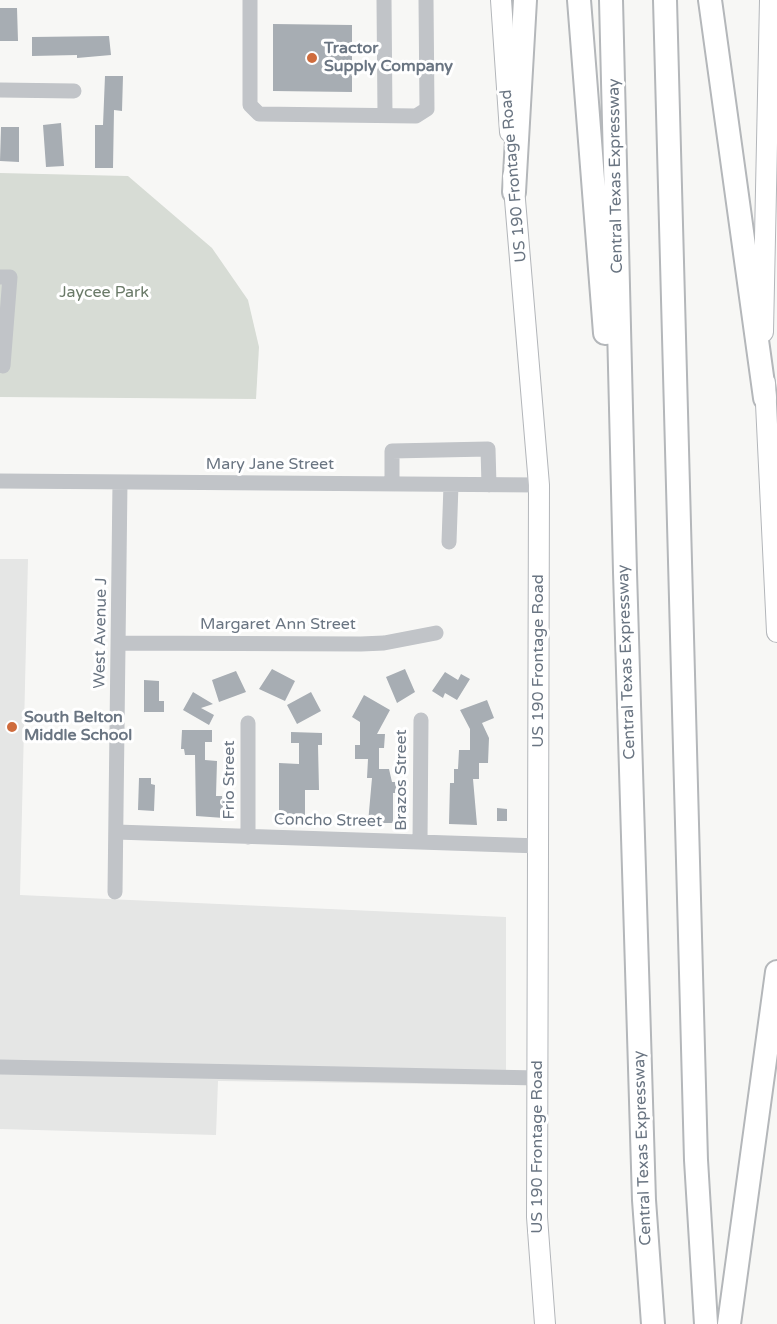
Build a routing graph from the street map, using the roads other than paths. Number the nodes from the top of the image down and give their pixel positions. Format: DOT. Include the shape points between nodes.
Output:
graph roads {
  1 [pos="250,0"];
  2 [pos="384,0"];
  3 [pos="426,0"];
  4 [pos="501,0"];
  5 [pos="525,0"];
  6 [pos="579,0"];
  7 [pos="611,0"];
  8 [pos="665,0"];
  9 [pos="710,0"];
  10 [pos="770,0"];
  11 [pos="0,90"];
  12 [pos="74,91"];
  13 [pos="385,114"];
  14 [pos="514,192"];
  15 [pos="0,277"];
  16 [pos="0,365"];
  17 [pos="765,398"];
  18 [pos="0,482"];
  19 [pos="120,482"];
  20 [pos="392,484"];
  21 [pos="451,484"];
  22 [pos="489,485"];
  23 [pos="539,485"];
  24 [pos="449,542"];
  25 [pos="625,572"];
  26 [pos="777,632"];
  27 [pos="436,633"];
  28 [pos="119,643"];
  29 [pos="421,720"];
  30 [pos="248,723"];
  31 [pos="116,832"];
  32 [pos="249,837"];
  33 [pos="420,841"];
  34 [pos="540,846"];
  35 [pos="115,892"];
  36 [pos="777,972"];
  37 [pos="0,1067"];
  38 [pos="538,1078"];
  39 [pos="545,1324"];
  40 [pos="653,1324"];
  41 [pos="706,1324"];
  42 [pos="729,1324"];
  1 -- 13 [label="street" via="250,105 259,114"];
  2 -- 13 [label="street"];
  3 -- 13 [label="street" via="427,109 416,116"];
  4 -- 14 [label="main road, US 190 Frontage Road"];
  5 -- 14 [label="highway"];
  6 -- 25 [label="highway"];
  7 -- 25 [label="highway, Central Texas Expressway"];
  8 -- 41 [label="highway" via="696,1160"];
  9 -- 17 [label="highway"];
  10 -- 17 [label="main road" via="764,213"];
  11 -- 12 [label="street"];
  14 -- 23 [label="main road, US 190 Frontage Road"];
  15 -- 16 [label="street" via="10,277 3,366"];
  17 -- 26 [label="main road"];
  18 -- 19 [label="street, Mary Jane Street"];
  19 -- 20 [label="street, Mary Jane Street"];
  19 -- 28 [label="street, West Avenue J"];
  20 -- 21 [label="street, Mary Jane Street"];
  20 -- 22 [label="street" via="392,451 488,449"];
  21 -- 22 [label="street, Mary Jane Street"];
  21 -- 24 [label="street"];
  22 -- 23 [label="street, Mary Jane Street"];
  23 -- 34 [label="main road, US 190 Frontage Road"];
  25 -- 40 [label="highway, Central Texas Expressway" via="644,1200"];
  27 -- 28 [label="street, Margaret Ann Street" via="361,644"];
  28 -- 31 [label="street, West Avenue J"];
  29 -- 33 [label="street, Brazos Street"];
  30 -- 32 [label="street, Frio Street"];
  31 -- 32 [label="street, Concho Street"];
  31 -- 35 [label="street, West Avenue J"];
  32 -- 33 [label="street, Concho Street"];
  33 -- 34 [label="street, Concho Street"];
  34 -- 38 [label="main road, US 190 Frontage Road"];
  36 -- 42 [label="highway"];
  37 -- 38 [label="street"];
  38 -- 39 [label="main road, US 190 Frontage Road" via="537,1217"];
}
